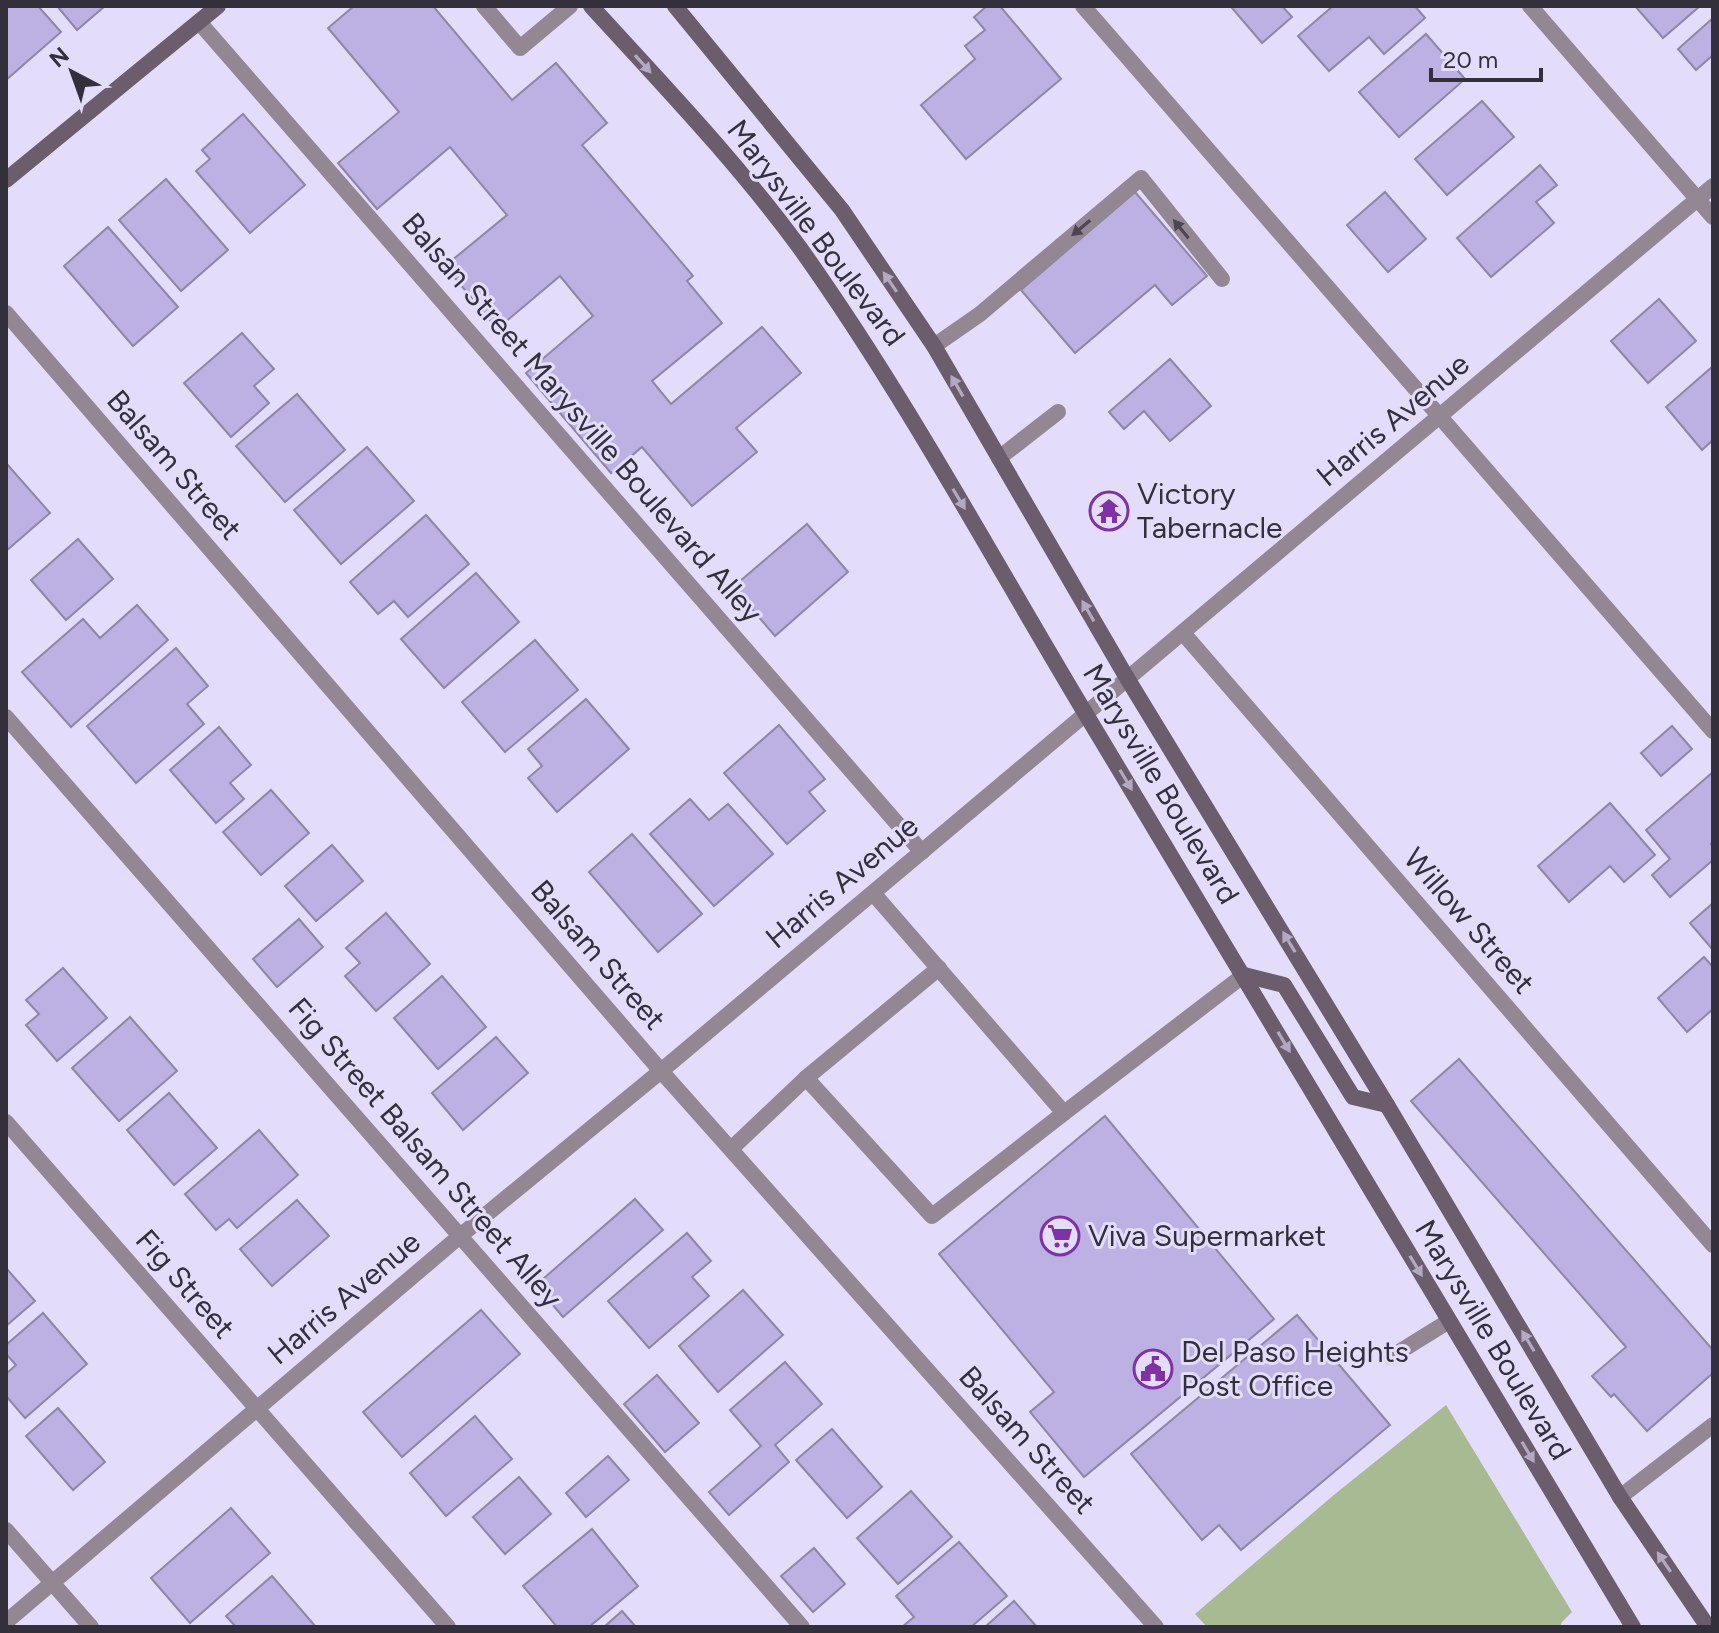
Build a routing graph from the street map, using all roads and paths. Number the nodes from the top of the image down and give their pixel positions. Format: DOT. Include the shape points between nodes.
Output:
graph roads {
  1 [pos="218,6"];
  2 [pos="484,6"];
  3 [pos="570,6"];
  4 [pos="591,6"];
  5 [pos="675,6"];
  6 [pos="1083,6"];
  7 [pos="1530,6"];
  8 [pos="199,22"];
  9 [pos="6,180"];
  10 [pos="1713,186"];
  11 [pos="1698,199"];
  12 [pos="1713,217"];
  13 [pos="1222,279"];
  14 [pos="6,313"];
  15 [pos="934,346"];
  16 [pos="1058,412"];
  17 [pos="1440,417"];
  18 [pos="999,458"];
  19 [pos="1183,633"];
  20 [pos="1127,678"];
  21 [pos="1085,713"];
  22 [pos="6,717"];
  23 [pos="1713,731"];
  24 [pos="922,852"];
  25 [pos="873,893"];
  26 [pos="939,968"];
  27 [pos="1244,975"];
  28 [pos="661,1071"];
  29 [pos="806,1078"];
  30 [pos="1387,1105"];
  31 [pos="1064,1113"];
  32 [pos="6,1122"];
  33 [pos="731,1149"];
  34 [pos="460,1236"];
  35 [pos="1713,1245"];
  36 [pos="1449,1321"];
  37 [pos="1391,1357"];
  38 [pos="257,1408"];
  39 [pos="1713,1425"];
  40 [pos="1620,1497"];
  41 [pos="6,1530"];
  42 [pos="52,1583"];
  43 [pos="6,1622"];
  44 [pos="91,1627"];
  45 [pos="448,1627"];
  46 [pos="802,1627"];
  47 [pos="1156,1627"];
  48 [pos="1633,1627"];
  49 [pos="1708,1627"];
  1 -- 8 [label="main road"];
  2 -- 3 [label="street" via="520,48"];
  4 -- 21 [label="main road, Marysville Boulevard, one-way" via="720,147 806,257 876,359"];
  15 -- 5 [label="main road, Marysville Boulevard, one-way" via="842,210"];
  6 -- 17 [label="street"];
  7 -- 11 [label="street"];
  8 -- 9 [label="main road"];
  8 -- 24 [label="street, Balsan Street Marysville Boulevard Alley"];
  10 -- 11 [label="street, Harris Avenue"];
  11 -- 12 [label="street"];
  11 -- 17 [label="street, Harris Avenue"];
  13 -- 15 [label="street, one-way" via="1141,178 980,314"];
  14 -- 28 [label="street, Balsam Street"];
  18 -- 15 [label="main road, Marysville Boulevard, one-way"];
  16 -- 18 [label="street"];
  17 -- 19 [label="street, Harris Avenue"];
  17 -- 23 [label="street"];
  20 -- 18 [label="main road, Marysville Boulevard, one-way"];
  19 -- 20 [label="street, Harris Avenue"];
  19 -- 35 [label="street, Willow Street"];
  20 -- 21 [label="street, Harris Avenue"];
  30 -- 20 [label="main road, Marysville Boulevard, one-way"];
  21 -- 24 [label="street, Harris Avenue"];
  21 -- 27 [label="main road, Marysville Boulevard, one-way"];
  22 -- 34 [label="street, Fig Street Balsam Street Alley"];
  24 -- 25 [label="street, Harris Avenue"];
  25 -- 26 [label="street"];
  25 -- 28 [label="street, Harris Avenue"];
  26 -- 29 [label="street"];
  26 -- 31 [label="street"];
  27 -- 30 [label="main road" via="1284,985 1353,1097"];
  27 -- 31 [label="street"];
  27 -- 36 [label="main road, Marysville Boulevard, one-way"];
  28 -- 33 [label="street, Balsam Street"];
  28 -- 34 [label="street, Harris Avenue"];
  29 -- 31 [label="street" via="932,1216"];
  29 -- 33 [label="street"];
  40 -- 30 [label="main road, Marysville Boulevard, one-way"];
  32 -- 38 [label="street, Fig Street"];
  33 -- 47 [label="street, Balsam Street"];
  34 -- 38 [label="street, Harris Avenue"];
  34 -- 46 [label="street, Fig Street Balsam Street Alley"];
  36 -- 37 [label="street"];
  36 -- 48 [label="main road, Marysville Boulevard, one-way"];
  38 -- 42 [label="street, Harris Avenue"];
  38 -- 45 [label="street, Fig Street"];
  39 -- 40 [label="street"];
  49 -- 40 [label="main road, Marysville Boulevard, one-way"];
  41 -- 42 [label="street"];
  42 -- 43 [label="street, Harris Avenue"];
  42 -- 44 [label="street"];
}
